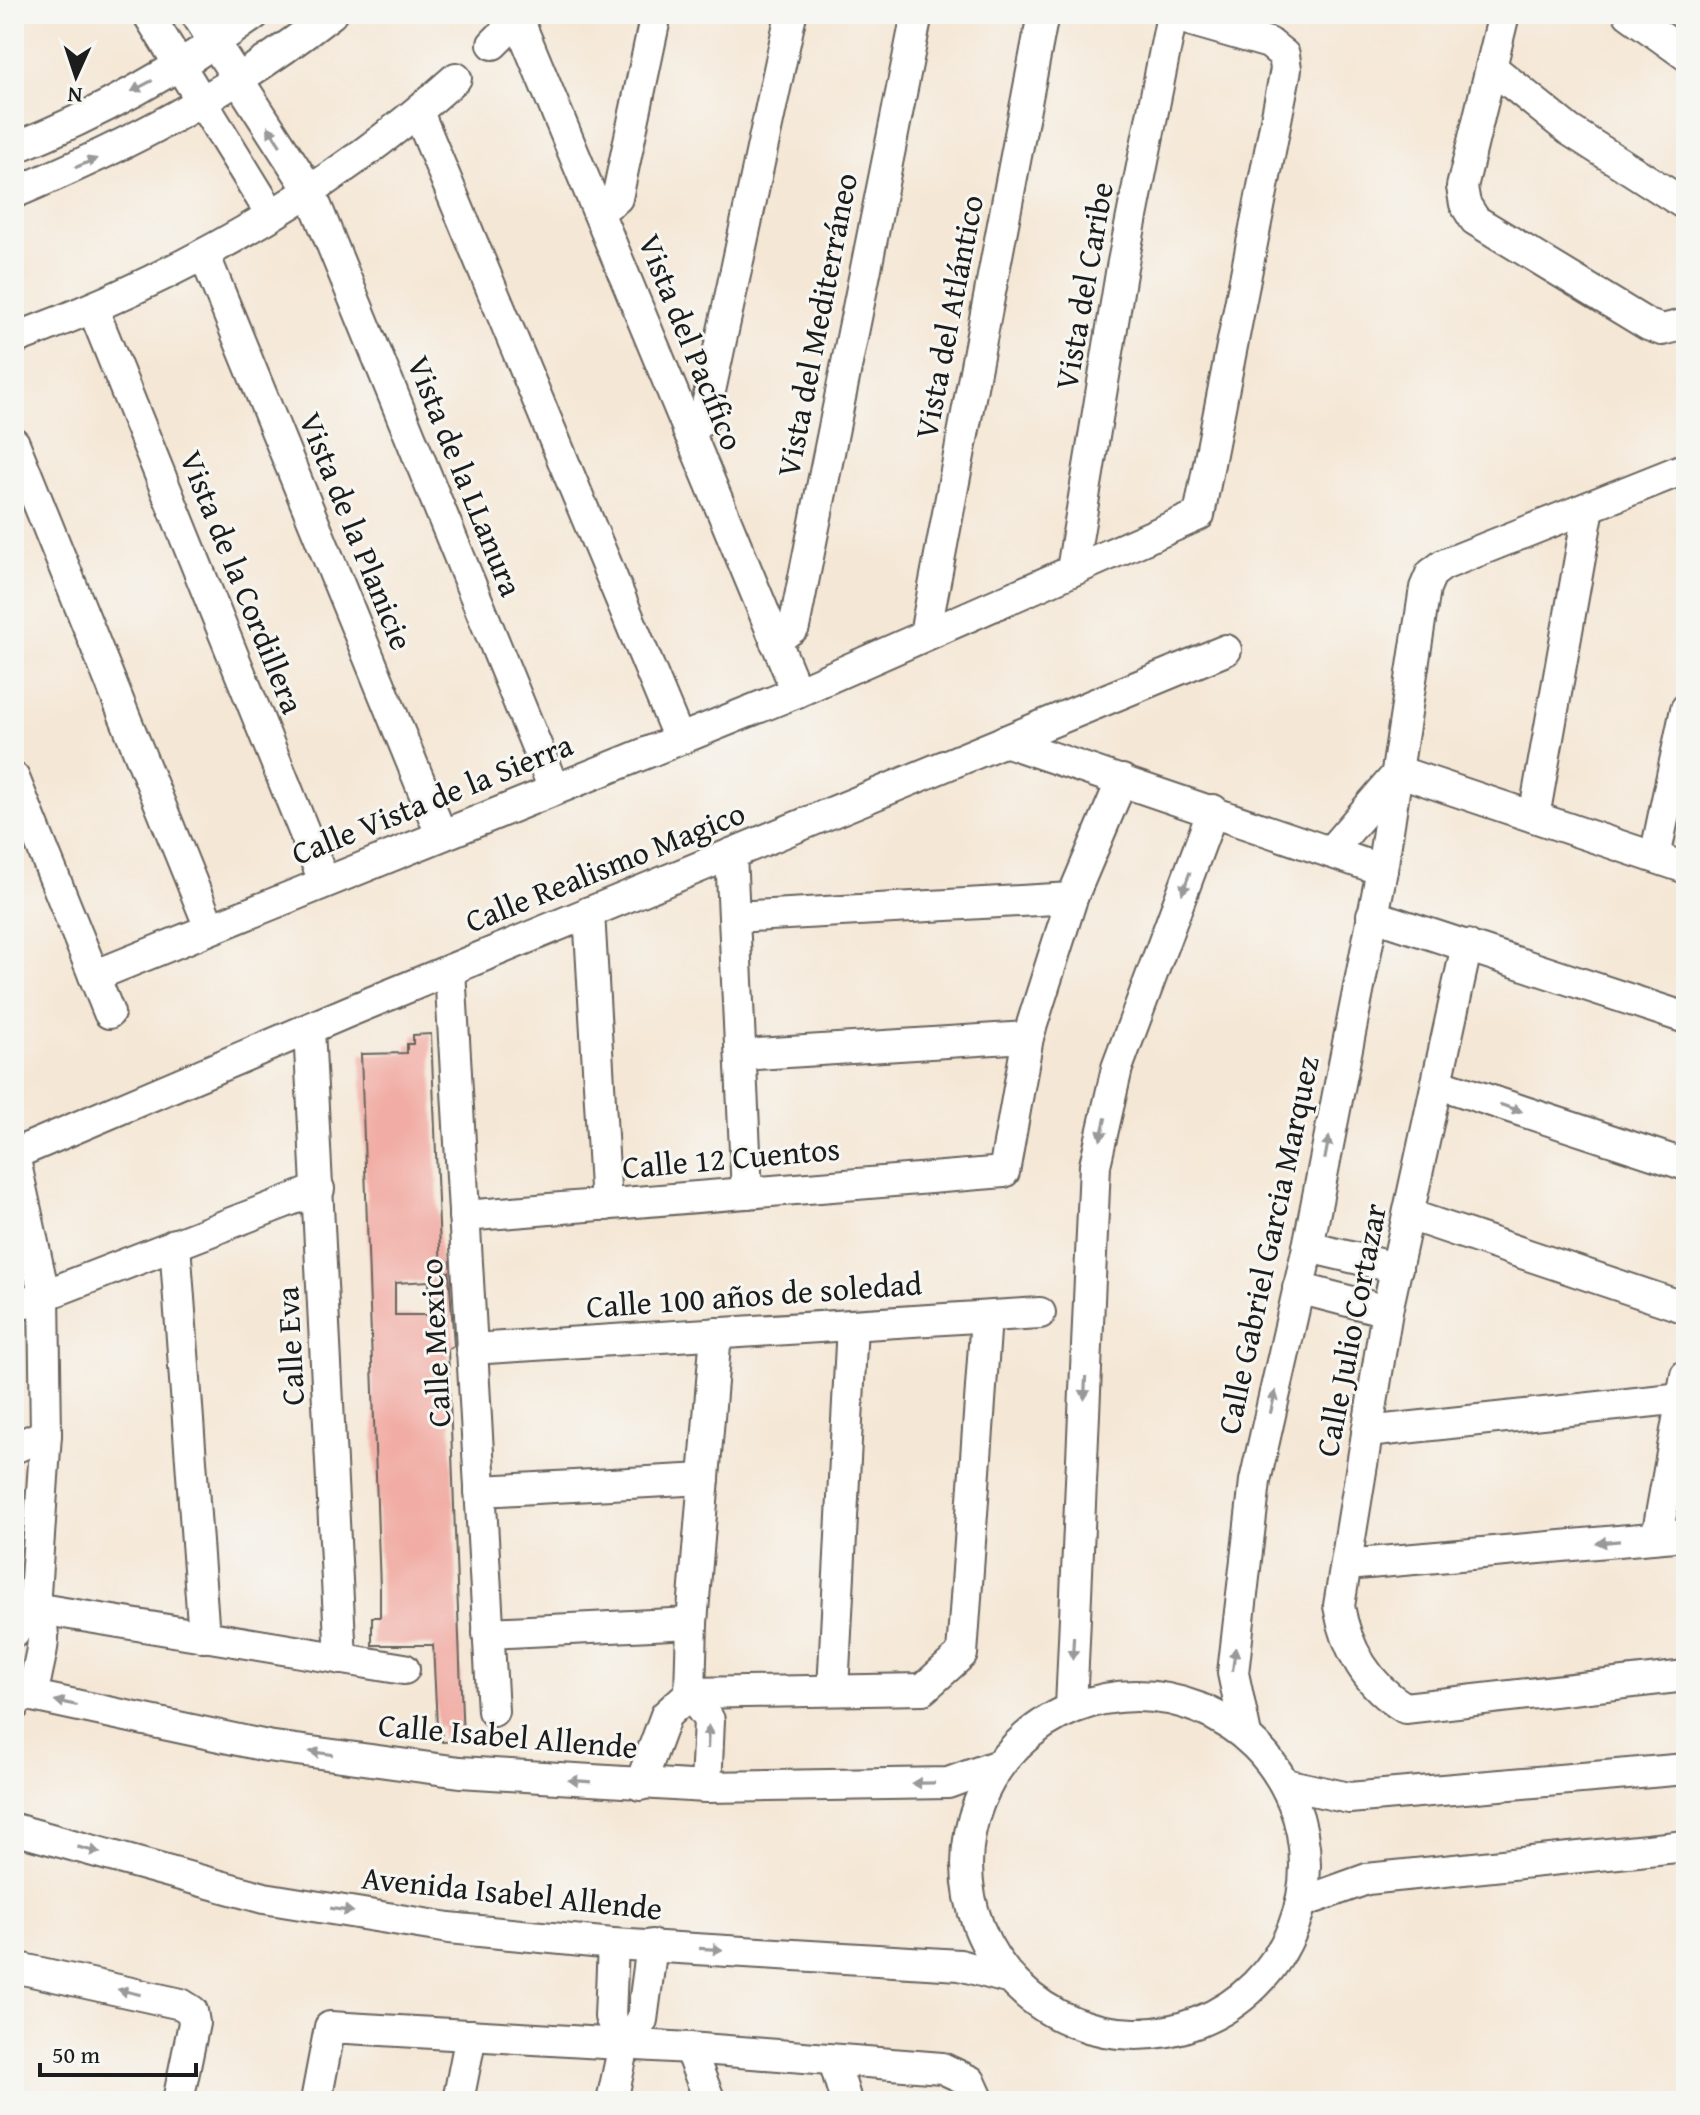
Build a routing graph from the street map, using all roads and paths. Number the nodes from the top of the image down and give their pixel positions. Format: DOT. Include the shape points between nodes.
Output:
graph roads {
  1 [pos="148,14"];
  2 [pos="196,14"];
  3 [pos="255,14"];
  4 [pos="331,14"];
  5 [pos="656,14"];
  6 [pos="791,14"];
  7 [pos="917,14"];
  8 [pos="1043,14"];
  9 [pos="1504,14"];
  10 [pos="1629,14"];
  11 [pos="1170,15"];
  12 [pos="520,17"];
  13 [pos="214,44"];
  14 [pos="493,44"];
  15 [pos="1686,55"];
  16 [pos="181,66"];
  17 [pos="1491,67"];
  18 [pos="456,78"];
  19 [pos="239,81"];
  20 [pos="205,102"];
  21 [pos="418,112"];
  22 [pos="14,148"];
  23 [pos="310,191"];
  24 [pos="14,193"];
  25 [pos="1686,205"];
  26 [pos="598,211"];
  27 [pos="271,214"];
  28 [pos="204,254"];
  29 [pos="93,309"];
  30 [pos="1686,324"];
  31 [pos="14,339"];
  32 [pos="688,431"];
  33 [pos="14,443"];
  34 [pos="1686,468"];
  35 [pos="1589,507"];
  36 [pos="1072,570"];
  37 [pos="925,634"];
  38 [pos="775,641"];
  39 [pos="1226,650"];
  40 [pos="797,692"];
  41 [pos="1686,709"];
  42 [pos="679,739"];
  43 [pos="1004,741"];
  44 [pos="1400,772"];
  45 [pos="14,778"];
  46 [pos="1122,780"];
  47 [pos="554,789"];
  48 [pos="1213,810"];
  49 [pos="1534,817"];
  50 [pos="441,834"];
  51 [pos="1330,852"];
  52 [pos="731,854"];
  53 [pos="1655,857"];
  54 [pos="1686,868"];
  55 [pos="1382,870"];
  56 [pos="324,881"];
  57 [pos="1072,898"];
  58 [pos="589,912"];
  59 [pos="1372,915"];
  60 [pos="734,917"];
  61 [pos="210,928"];
  62 [pos="1467,945"];
  63 [pos="450,970"];
  64 [pos="94,976"];
  65 [pos="109,1013"];
  66 [pos="1686,1018"];
  67 [pos="309,1029"];
  68 [pos="1028,1037"];
  69 [pos="741,1055"];
  70 [pos="1437,1083"];
  71 [pos="14,1154"];
  72 [pos="1686,1165"];
  73 [pos="319,1189"];
  74 [pos="747,1193"];
  75 [pos="606,1205"];
  76 [pos="1409,1215"];
  77 [pos="464,1216"];
  78 [pos="175,1244"];
  79 [pos="1308,1247"];
  80 [pos="1397,1268"];
  81 [pos="1298,1288"];
  82 [pos="44,1294"];
  83 [pos="14,1307"];
  84 [pos="1686,1308"];
  85 [pos="1387,1311"];
  86 [pos="1040,1313"];
  87 [pos="986,1317"];
  88 [pos="852,1325"];
  89 [pos="716,1333"];
  90 [pos="471,1349"];
  91 [pos="1684,1386"];
  92 [pos="1367,1432"];
  93 [pos="46,1434"];
  94 [pos="14,1448"];
  95 [pos="704,1479"];
  96 [pos="480,1491"];
  97 [pos="1672,1536"];
  98 [pos="1346,1565"];
  99 [pos="34,1608"];
  100 [pos="692,1623"];
  101 [pos="14,1632"];
  102 [pos="488,1633"];
  103 [pos="204,1637"];
  104 [pos="341,1659"];
  105 [pos="404,1669"];
  106 [pos="1686,1676"];
  107 [pos="833,1690"];
  108 [pos="690,1693"];
  109 [pos="15,1695"];
  110 [pos="1071,1708"];
  111 [pos="493,1711"];
  112 [pos="1246,1735"];
  113 [pos="998,1765"];
  114 [pos="1686,1769"];
  115 [pos="1285,1784"];
  116 [pos="640,1785"];
  117 [pos="706,1787"];
  118 [pos="14,1829"];
  119 [pos="1686,1846"];
  120 [pos="1303,1902"];
  121 [pos="613,1944"];
  122 [pos="652,1945"];
  123 [pos="14,1967"];
  124 [pos="1010,1979"];
  125 [pos="471,2035"];
  126 [pos="624,2045"];
  127 [pos="689,2048"];
  128 [pos="834,2061"];
  129 [pos="178,2101"];
  130 [pos="316,2101"];
  131 [pos="458,2101"];
  132 [pos="612,2101"];
  133 [pos="710,2101"];
  134 [pos="846,2101"];
  135 [pos="979,2101"];
  1 -- 16 [label="street"];
  2 -- 13 [label="street, Vista de la LLanura"];
  3 -- 13 [label="street"];
  4 -- 19 [label="street"];
  5 -- 26 [label="street" via="617,198"];
  6 -- 32 [label="street" via="704,419"];
  7 -- 38 [label="street, Vista del Mediterráneo" via="794,627"];
  8 -- 37 [label="street, Vista del Atlántico"];
  9 -- 17 [label="street"];
  10 -- 15 [label="street"];
  11 -- 36 [label="street, Vista del Caribe"];
  11 -- 36 [label="street, Calle Vista de la Sierra" via="1269,43 1284,55 1286,69 1199,515"];
  12 -- 14 [label="street, Vista del Pacífico"];
  12 -- 26 [label="street, Vista del Pacífico"];
  13 -- 16 [label="street"];
  13 -- 19 [label="street, Vista de la LLanura"];
  16 -- 20 [label="street"];
  16 -- 22 [label="street, one-way"];
  17 -- 25 [label="street" via="1569,130"];
  17 -- 30 [label="street" via="1462,187 1475,220 1648,325 1662,330"];
  18 -- 21 [label="street"];
  19 -- 20 [label="street"];
  23 -- 19 [label="street, Vista de la LLanura, one-way"];
  24 -- 20 [label="street, one-way" via="119,149"];
  20 -- 27 [label="street"];
  21 -- 23 [label="street"];
  21 -- 42 [label="street"];
  23 -- 27 [label="street"];
  23 -- 47 [label="street, Vista de la LLanura"];
  26 -- 32 [label="street, Vista del Pacífico"];
  27 -- 28 [label="street"];
  28 -- 29 [label="street"];
  28 -- 50 [label="street, Vista de la Planicie"];
  29 -- 31 [label="street"];
  29 -- 56 [label="street, Vista de la Cordillera"];
  32 -- 38 [label="street, Vista del Pacífico"];
  33 -- 61 [label="street"];
  34 -- 35 [label="street"];
  35 -- 44 [label="street, Calle Gabriel Garcia Marquez" via="1431,574"];
  35 -- 49 [label="street"];
  36 -- 37 [label="street, Calle Vista de la Sierra"];
  37 -- 40 [label="street, Calle Vista de la Sierra"];
  38 -- 40 [label="street, Vista del Pacífico"];
  39 -- 43 [label="street, Calle Realismo Magico"];
  40 -- 42 [label="street, Calle Vista de la Sierra"];
  41 -- 53 [label="street"];
  42 -- 47 [label="street, Calle Vista de la Sierra"];
  43 -- 46 [label="street"];
  43 -- 52 [label="street, Calle Realismo Magico"];
  44 -- 49 [label="street"];
  44 -- 51 [label="street"];
  44 -- 55 [label="street, Calle Gabriel Garcia Marquez"];
  45 -- 64 [label="street"];
  46 -- 48 [label="street"];
  46 -- 57 [label="street"];
  47 -- 50 [label="street, Calle Vista de la Sierra"];
  48 -- 51 [label="street"];
  48 -- 110 [label="street, one-way" via="1117,1068 1095,1165"];
  49 -- 53 [label="street"];
  50 -- 56 [label="street, Calle Vista de la Sierra"];
  51 -- 55 [label="street"];
  52 -- 58 [label="street, Calle Realismo Magico"];
  52 -- 60 [label="street"];
  53 -- 54 [label="street"];
  55 -- 59 [label="street, Calle Gabriel Garcia Marquez"];
  56 -- 61 [label="street, Calle Vista de la Sierra"];
  57 -- 60 [label="street"];
  57 -- 68 [label="street"];
  58 -- 63 [label="street, Calle Realismo Magico"];
  58 -- 75 [label="street"];
  59 -- 62 [label="street"];
  79 -- 59 [label="street, Calle Gabriel Garcia Marquez, one-way"];
  60 -- 69 [label="street"];
  61 -- 64 [label="street, Calle Vista de la Sierra"];
  62 -- 66 [label="street"];
  62 -- 70 [label="street, Calle Julio Cortazar"];
  63 -- 67 [label="street, Calle Realismo Magico"];
  63 -- 77 [label="street, Calle Mexico"];
  64 -- 65 [label="street"];
  67 -- 71 [label="street, Calle Realismo Magico"];
  67 -- 73 [label="street, Calle Eva"];
  68 -- 69 [label="street"];
  68 -- 74 [label="street, Calle 12 Cuentos" via="1004,1172"];
  69 -- 74 [label="street"];
  70 -- 72 [label="street, one-way"];
  70 -- 76 [label="street, Calle Julio Cortazar"];
  71 -- 82 [label="street"];
  73 -- 78 [label="street"];
  73 -- 104 [label="street, Calle Eva"];
  74 -- 75 [label="street, Calle 12 Cuentos"];
  75 -- 77 [label="street, Calle 12 Cuentos"];
  76 -- 80 [label="street, Calle Julio Cortazar"];
  76 -- 84 [label="street"];
  77 -- 90 [label="street, Calle Mexico"];
  78 -- 82 [label="street"];
  78 -- 103 [label="street"];
  79 -- 80 [label="street"];
  79 -- 81 [label="street, Calle Gabriel Garcia Marquez"];
  80 -- 85 [label="street, Calle Julio Cortazar"];
  81 -- 85 [label="street"];
  112 -- 81 [label="street, Calle Gabriel Garcia Marquez, one-way" via="1233,1673 1255,1481"];
  82 -- 83 [label="street"];
  82 -- 93 [label="street"];
  85 -- 92 [label="street, Calle Julio Cortazar"];
  86 -- 87 [label="street, Calle 100 años de soledad"];
  87 -- 88 [label="street, Calle 100 años de soledad"];
  87 -- 107 [label="street" via="962,1654 923,1689"];
  88 -- 89 [label="street, Calle 100 años de soledad"];
  88 -- 107 [label="street"];
  89 -- 90 [label="street, Calle 100 años de soledad"];
  89 -- 95 [label="street"];
  90 -- 96 [label="street, Calle Mexico"];
  91 -- 92 [label="street"];
  91 -- 97 [label="street"];
  92 -- 98 [label="street, Calle Julio Cortazar"];
  93 -- 94 [label="street"];
  93 -- 99 [label="street"];
  95 -- 96 [label="street"];
  95 -- 100 [label="street"];
  96 -- 102 [label="street, Calle Mexico"];
  97 -- 98 [label="street, one-way"];
  98 -- 106 [label="street, Calle Julio Cortazar" via="1339,1606 1344,1636 1380,1694 1405,1708"];
  99 -- 101 [label="street" via="19,1617"];
  99 -- 103 [label="street"];
  99 -- 109 [label="street" via="44,1624 39,1663 32,1684"];
  100 -- 102 [label="street"];
  100 -- 108 [label="street"];
  102 -- 111 [label="street, Calle Mexico"];
  103 -- 104 [label="street"];
  104 -- 105 [label="street"];
  107 -- 108 [label="street"];
  108 -- 116 [label="street" via="666,1715"];
  117 -- 108 [label="street, one-way" via="709,1720"];
  116 -- 109 [label="street, Calle Isabel Allende, one-way" via="460,1772 267,1746"];
  110 -- 112 [label="street" via="1116,1696 1162,1697 1207,1710"];
  110 -- 113 [label="street" via="1031,1732"];
  112 -- 115 [label="street"];
  113 -- 117 [label="street, Calle Isabel Allende, one-way" via="948,1783"];
  113 -- 124 [label="street" via="976,1806 966,1851 969,1897 984,1941"];
  114 -- 115 [label="street" via="1349,1798"];
  115 -- 120 [label="street" via="1298,1811 1307,1856"];
  116 -- 117 [label="street, Calle Isabel Allende"];
  118 -- 121 [label="street, Avenida Isabel Allende, one-way" via="264,1898 449,1928"];
  119 -- 120 [label="street" via="1367,1879"];
  120 -- 124 [label="street" via="1287,1946 1259,1983 1223,2012 1180,2029 1134,2035 1088,2028 1045,2009"];
  121 -- 122 [label="street, Avenida Isabel Allende"];
  121 -- 126 [label="street" via="610,2017"];
  122 -- 124 [label="street, Avenida Isabel Allende, one-way" via="960,1965"];
  122 -- 126 [label="street" via="642,2020"];
  129 -- 123 [label="street, one-way" via="192,2011 181,2004"];
  125 -- 126 [label="street"];
  125 -- 130 [label="street" via="330,2027"];
  125 -- 131 [label="street"];
  126 -- 127 [label="street"];
  126 -- 132 [label="street"];
  127 -- 128 [label="street"];
  127 -- 133 [label="street"];
  128 -- 134 [label="street"];
  128 -- 135 [label="street" via="942,2068 970,2081"];
}
